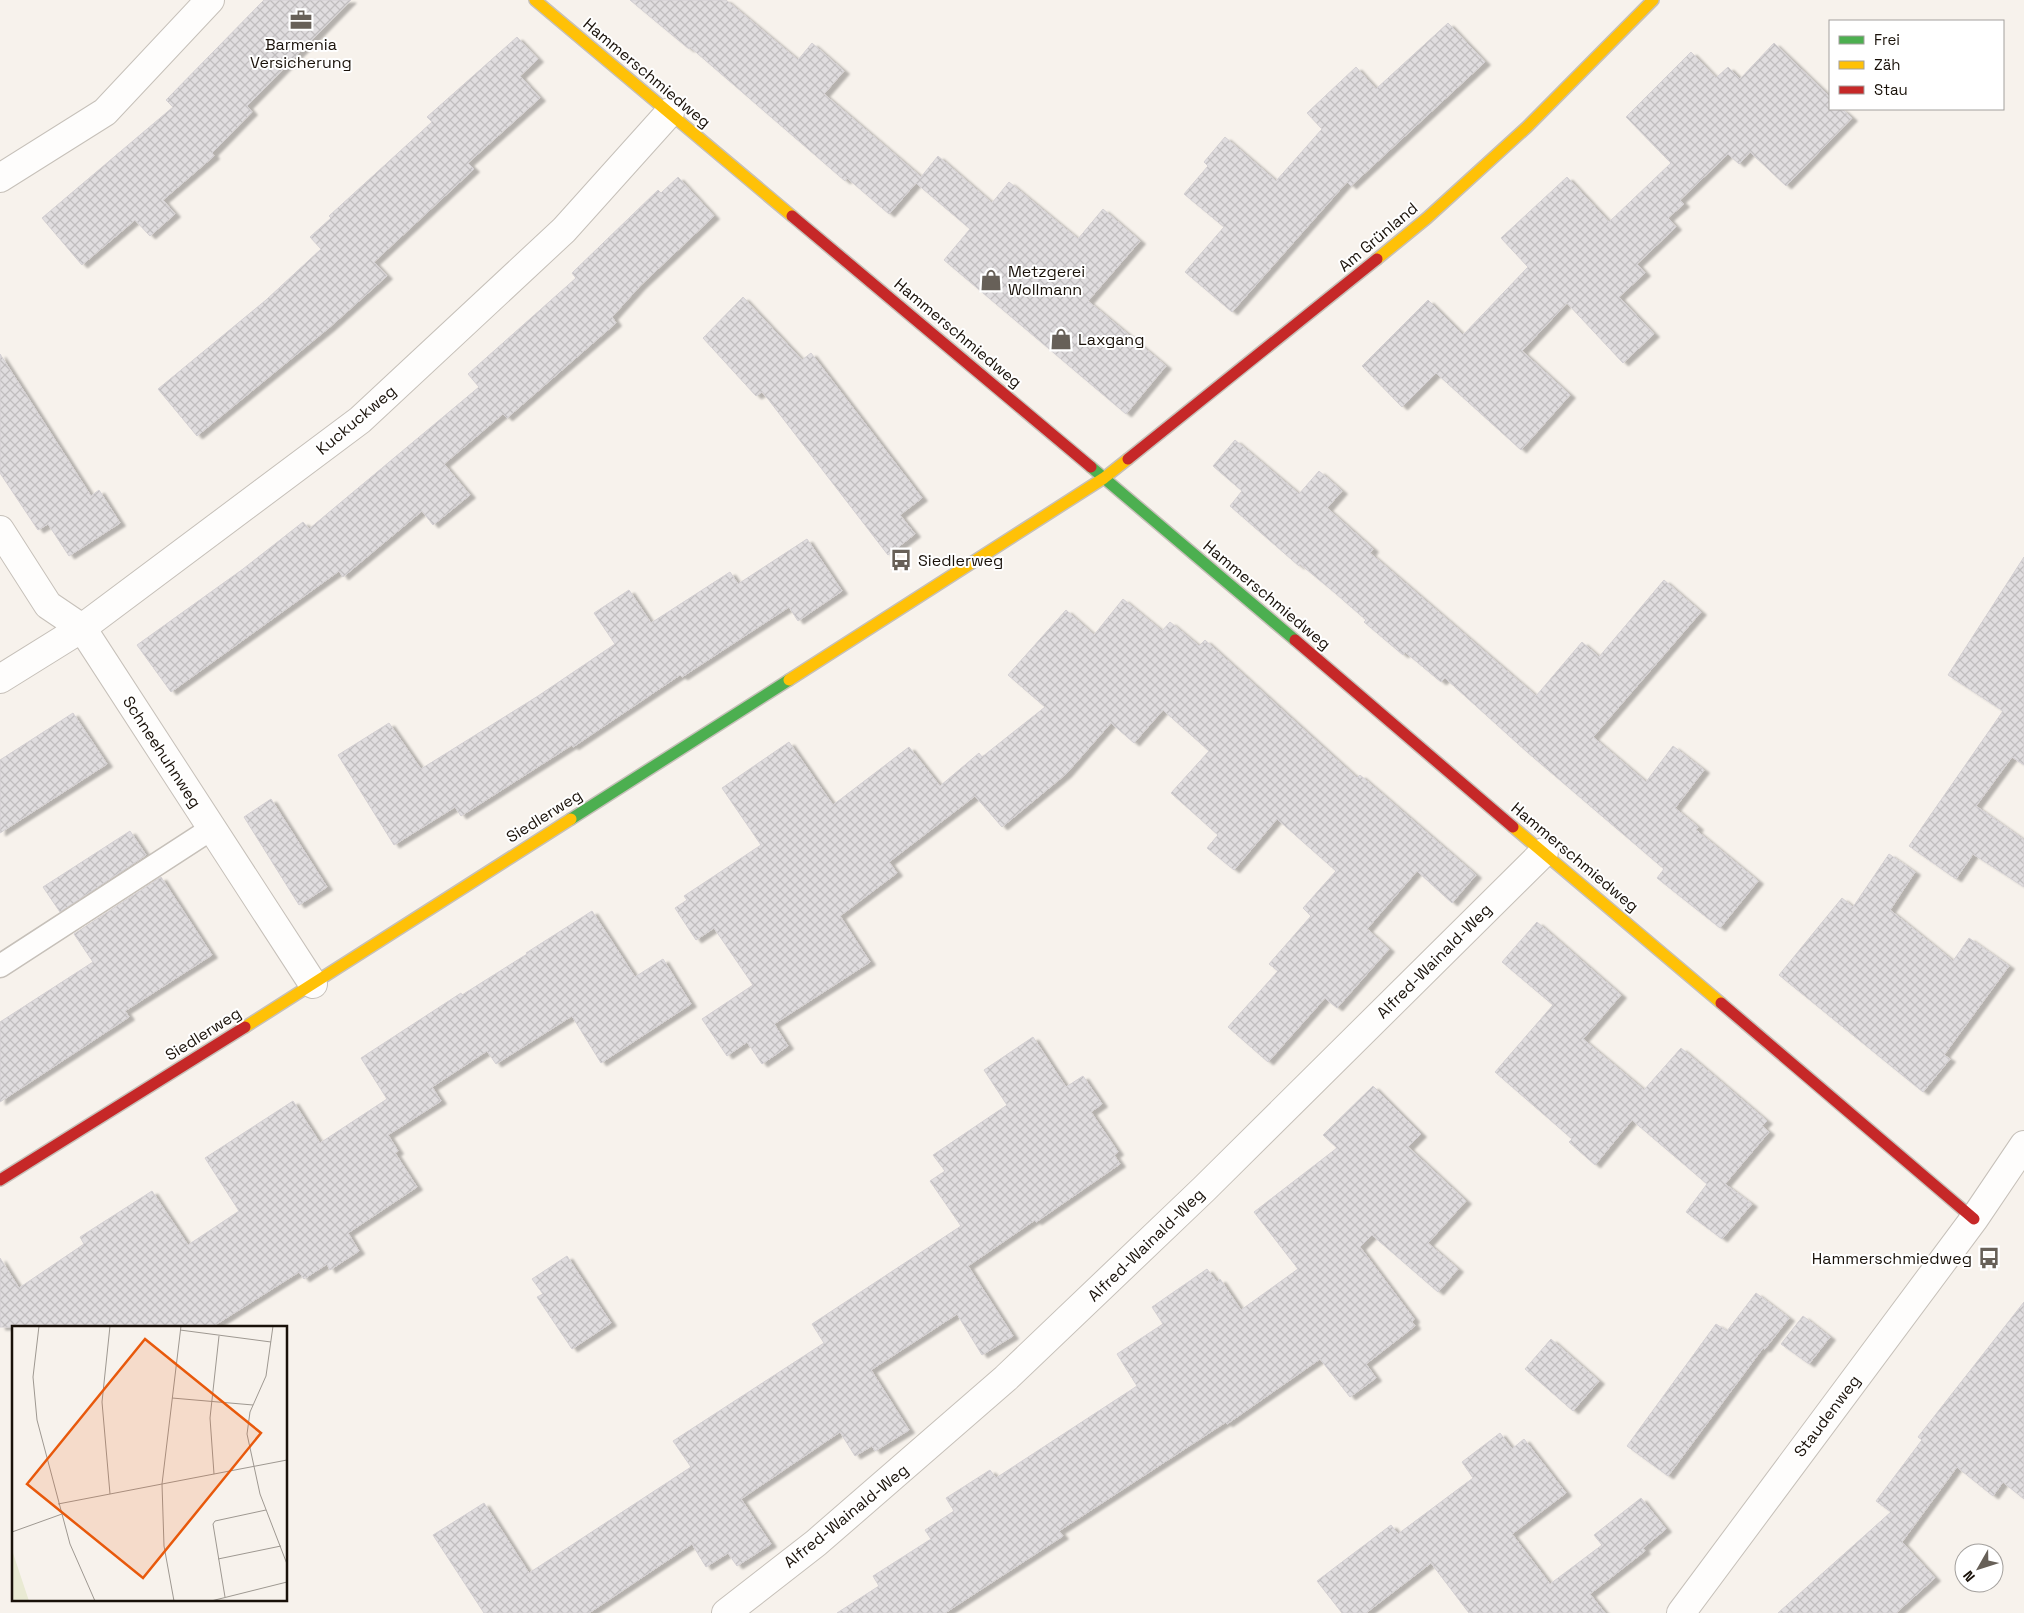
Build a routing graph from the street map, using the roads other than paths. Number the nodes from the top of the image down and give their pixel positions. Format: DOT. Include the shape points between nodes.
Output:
graph roads {
  1 [pos="210,0"];
  2 [pos="535,0"];
  3 [pos="1653,0"];
  4 [pos="670,112"];
  5 [pos="0,178"];
  6 [pos="1104,478"];
  7 [pos="0,530"];
  8 [pos="82,628"];
  9 [pos="0,679"];
  10 [pos="211,829"];
  11 [pos="1544,852"];
  12 [pos="0,966"];
  13 [pos="313,984"];
  14 [pos="2024,1145"];
  15 [pos="0,1180"];
  16 [pos="1974,1219"];
  17 [pos="726,1613"];
  18 [pos="1681,1613"];
  1 -- 5 [label="street" via="105,112"];
  2 -- 4 [label="street, Hammerschmiedweg"];
  3 -- 6 [label="street, Am Grünland" via="1527,127 1427,218"];
  4 -- 6 [label="street, Hammerschmiedweg"];
  4 -- 8 [label="street, Kuckuckweg" via="564,230 360,420"];
  6 -- 11 [label="street, Hammerschmiedweg"];
  6 -- 13 [label="street, Siedlerweg"];
  7 -- 8 [label="street, Schneehuhnweg" via="48,605"];
  8 -- 9 [label="street, Kuckuckweg"];
  8 -- 10 [label="street, Schneehuhnweg"];
  10 -- 12 [label="lane"];
  10 -- 13 [label="street, Schneehuhnweg"];
  11 -- 16 [label="street, Hammerschmiedweg"];
  11 -- 17 [label="street, Alfred-Wainald-Weg" via="1204,1189 1006,1378 816,1543"];
  13 -- 15 [label="street, Siedlerweg"];
  14 -- 16 [label="street, Staudenweg"];
  16 -- 18 [label="street, Staudenweg"];
}
